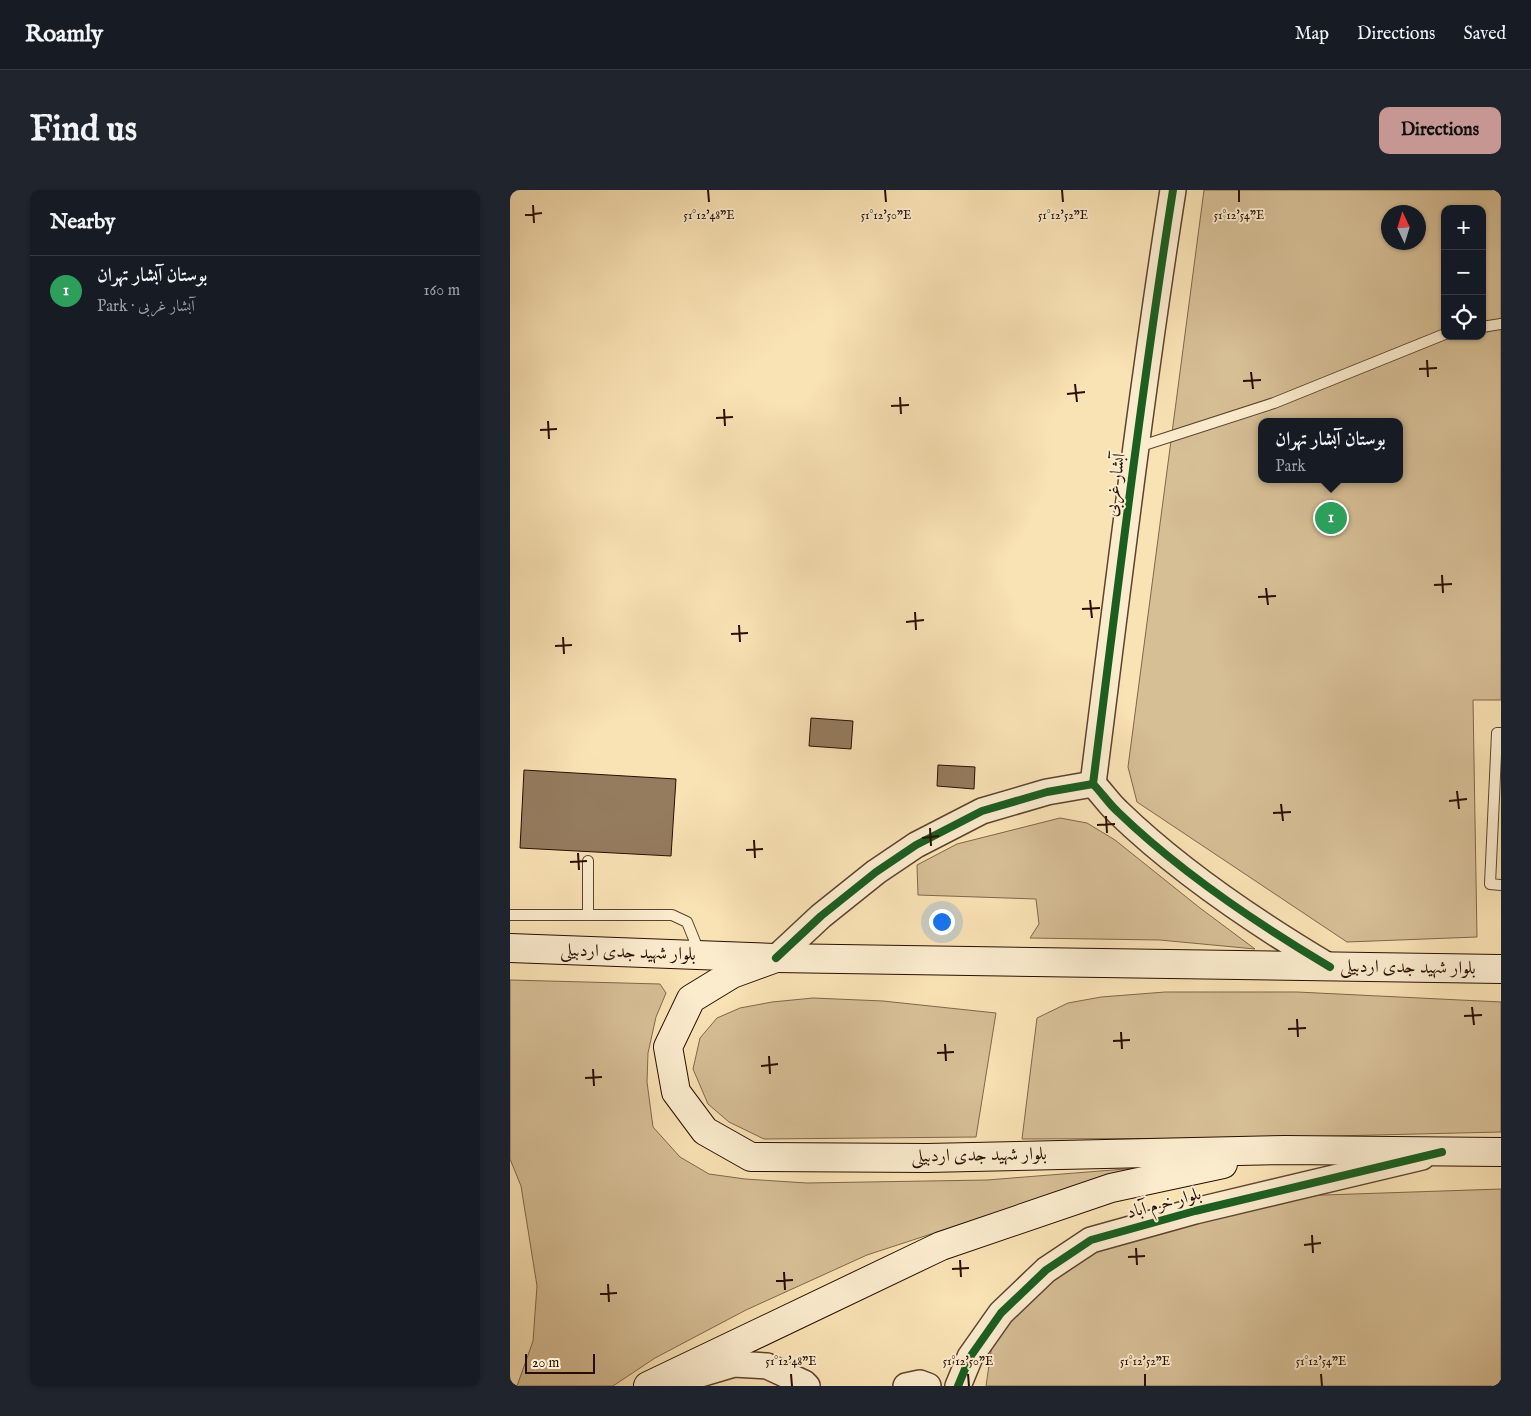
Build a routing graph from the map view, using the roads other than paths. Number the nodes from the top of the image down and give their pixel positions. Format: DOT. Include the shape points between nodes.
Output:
graph roads {
  1 [pos="1174,190"];
  2 [pos="1501,324"];
  3 [pos="1486,326"];
  4 [pos="1441,336"];
  5 [pos="1137,447"];
  6 [pos="1501,733"];
  7 [pos="1498,780"];
  8 [pos="1093,784"];
  9 [pos="1497,836"];
  10 [pos="588,861"];
  11 [pos="1501,885"];
  12 [pos="510,915"];
  13 [pos="588,915"];
  14 [pos="510,948"];
  15 [pos="700,955"];
  16 [pos="776,958"];
  17 [pos="1330,967"];
  18 [pos="1501,969"];
  19 [pos="1285,1150"];
  20 [pos="1442,1152"];
  21 [pos="1501,1152"];
  22 [pos="648,1386"];
  23 [pos="661,1386"];
  24 [pos="807,1386"];
  25 [pos="906,1386"];
  26 [pos="928,1386"];
  27 [pos="958,1386"];
  1 -- 5 [label="street, آبشار غربی"];
  2 -- 3 [label="lane"];
  4 -- 5 [label="lane" via="1274,403"];
  5 -- 8 [label="street, آبشار غربی"];
  6 -- 7 [label="lane" via="1497,733"];
  7 -- 9 [label="lane"];
  8 -- 16 [label="street" via="1047,792 982,811 916,845 821,916"];
  8 -- 17 [label="street" via="1166,856 1282,938"];
  9 -- 11 [label="lane" via="1490,884"];
  10 -- 13 [label="lane"];
  12 -- 13 [label="lane"];
  13 -- 15 [label="lane" via="672,915 687,922"];
  14 -- 15 [label="main road, بلوار شهید جدی اردبیلی"];
  15 -- 16 [label="main road, بلوار شهید جدی اردبیلی"];
  16 -- 17 [label="main road, بلوار شهید جدی اردبیلی"];
  16 -- 19 [label="main road, بلوار شهید جدی اردبیلی" via="732,974 691,999 668,1047 676,1092 705,1130 751,1157 927,1158"];
  17 -- 18 [label="main road, بلوار شهید جدی اردبیلی"];
  19 -- 20 [label="main road, بلوار شهید جدی اردبیلی"];
  19 -- 22 [label="main road" via="1111,1188 941,1246"];
  20 -- 21 [label="main road, بلوار شهید جدی اردبیلی"];
  20 -- 27 [label="street, بلوار خرم آباد" via="1195,1211 1092,1240 1046,1270 1000,1313 970,1357"];
  23 -- 24 [label="street" via="734,1364 766,1366"];
  25 -- 26 [label="street" via="920,1383"];
}
